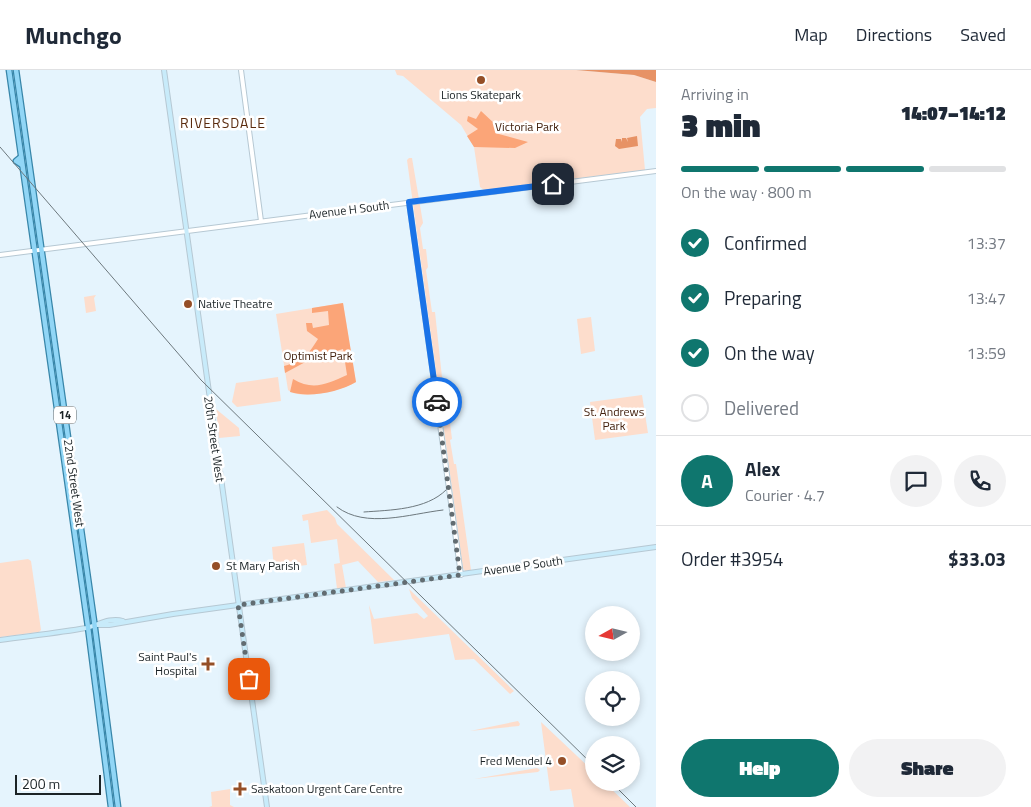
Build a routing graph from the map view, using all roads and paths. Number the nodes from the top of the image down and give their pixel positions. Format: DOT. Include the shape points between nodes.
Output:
graph roads {
  1 [pos="9,70"];
  2 [pos="16,70"];
  3 [pos="164,70"];
  4 [pos="241,70"];
  5 [pos="656,171"];
  6 [pos="409,202"];
  7 [pos="261,221"];
  8 [pos="186,231"];
  9 [pos="34,250"];
  10 [pos="41,250"];
  11 [pos="0,255"];
  12 [pos="656,547"];
  13 [pos="460,575"];
  14 [pos="238,605"];
  15 [pos="94,625"];
  16 [pos="88,627"];
  17 [pos="0,640"];
  18 [pos="111,807"];
  19 [pos="118,807"];
  20 [pos="267,807"];
  1 -- 9 [label="main road, 22nd Street West / 14" via="21,157 16,161 22,165"];
  2 -- 10 [label="main road, 22nd Street West / 14"];
  3 -- 8 [label="main road, 20th Street West"];
  4 -- 7 [label="street"];
  5 -- 6 [label="street, Avenue H South"];
  6 -- 7 [label="street, Avenue H South"];
  6 -- 13 [label="street"];
  7 -- 8 [label="street, Avenue H South"];
  8 -- 10 [label="street, Avenue H South"];
  8 -- 14 [label="main road, 20th Street West"];
  9 -- 10 [label="street, Avenue H South"];
  9 -- 11 [label="street, Avenue H South"];
  9 -- 16 [label="main road, 22nd Street West / 14"];
  10 -- 15 [label="main road, 22nd Street West / 14"];
  12 -- 13 [label="main road, Avenue P South"];
  13 -- 14 [label="main road, Avenue P South"];
  14 -- 15 [label="main road, Avenue P South" via="123,621 109,626"];
  14 -- 20 [label="main road, 20th Street West"];
  15 -- 16 [label="main road, Avenue P South"];
  15 -- 19 [label="main road, 22nd Street West / 14"];
  16 -- 17 [label="main road, Avenue P South"];
  16 -- 18 [label="main road, 22nd Street West / 14"];
}
